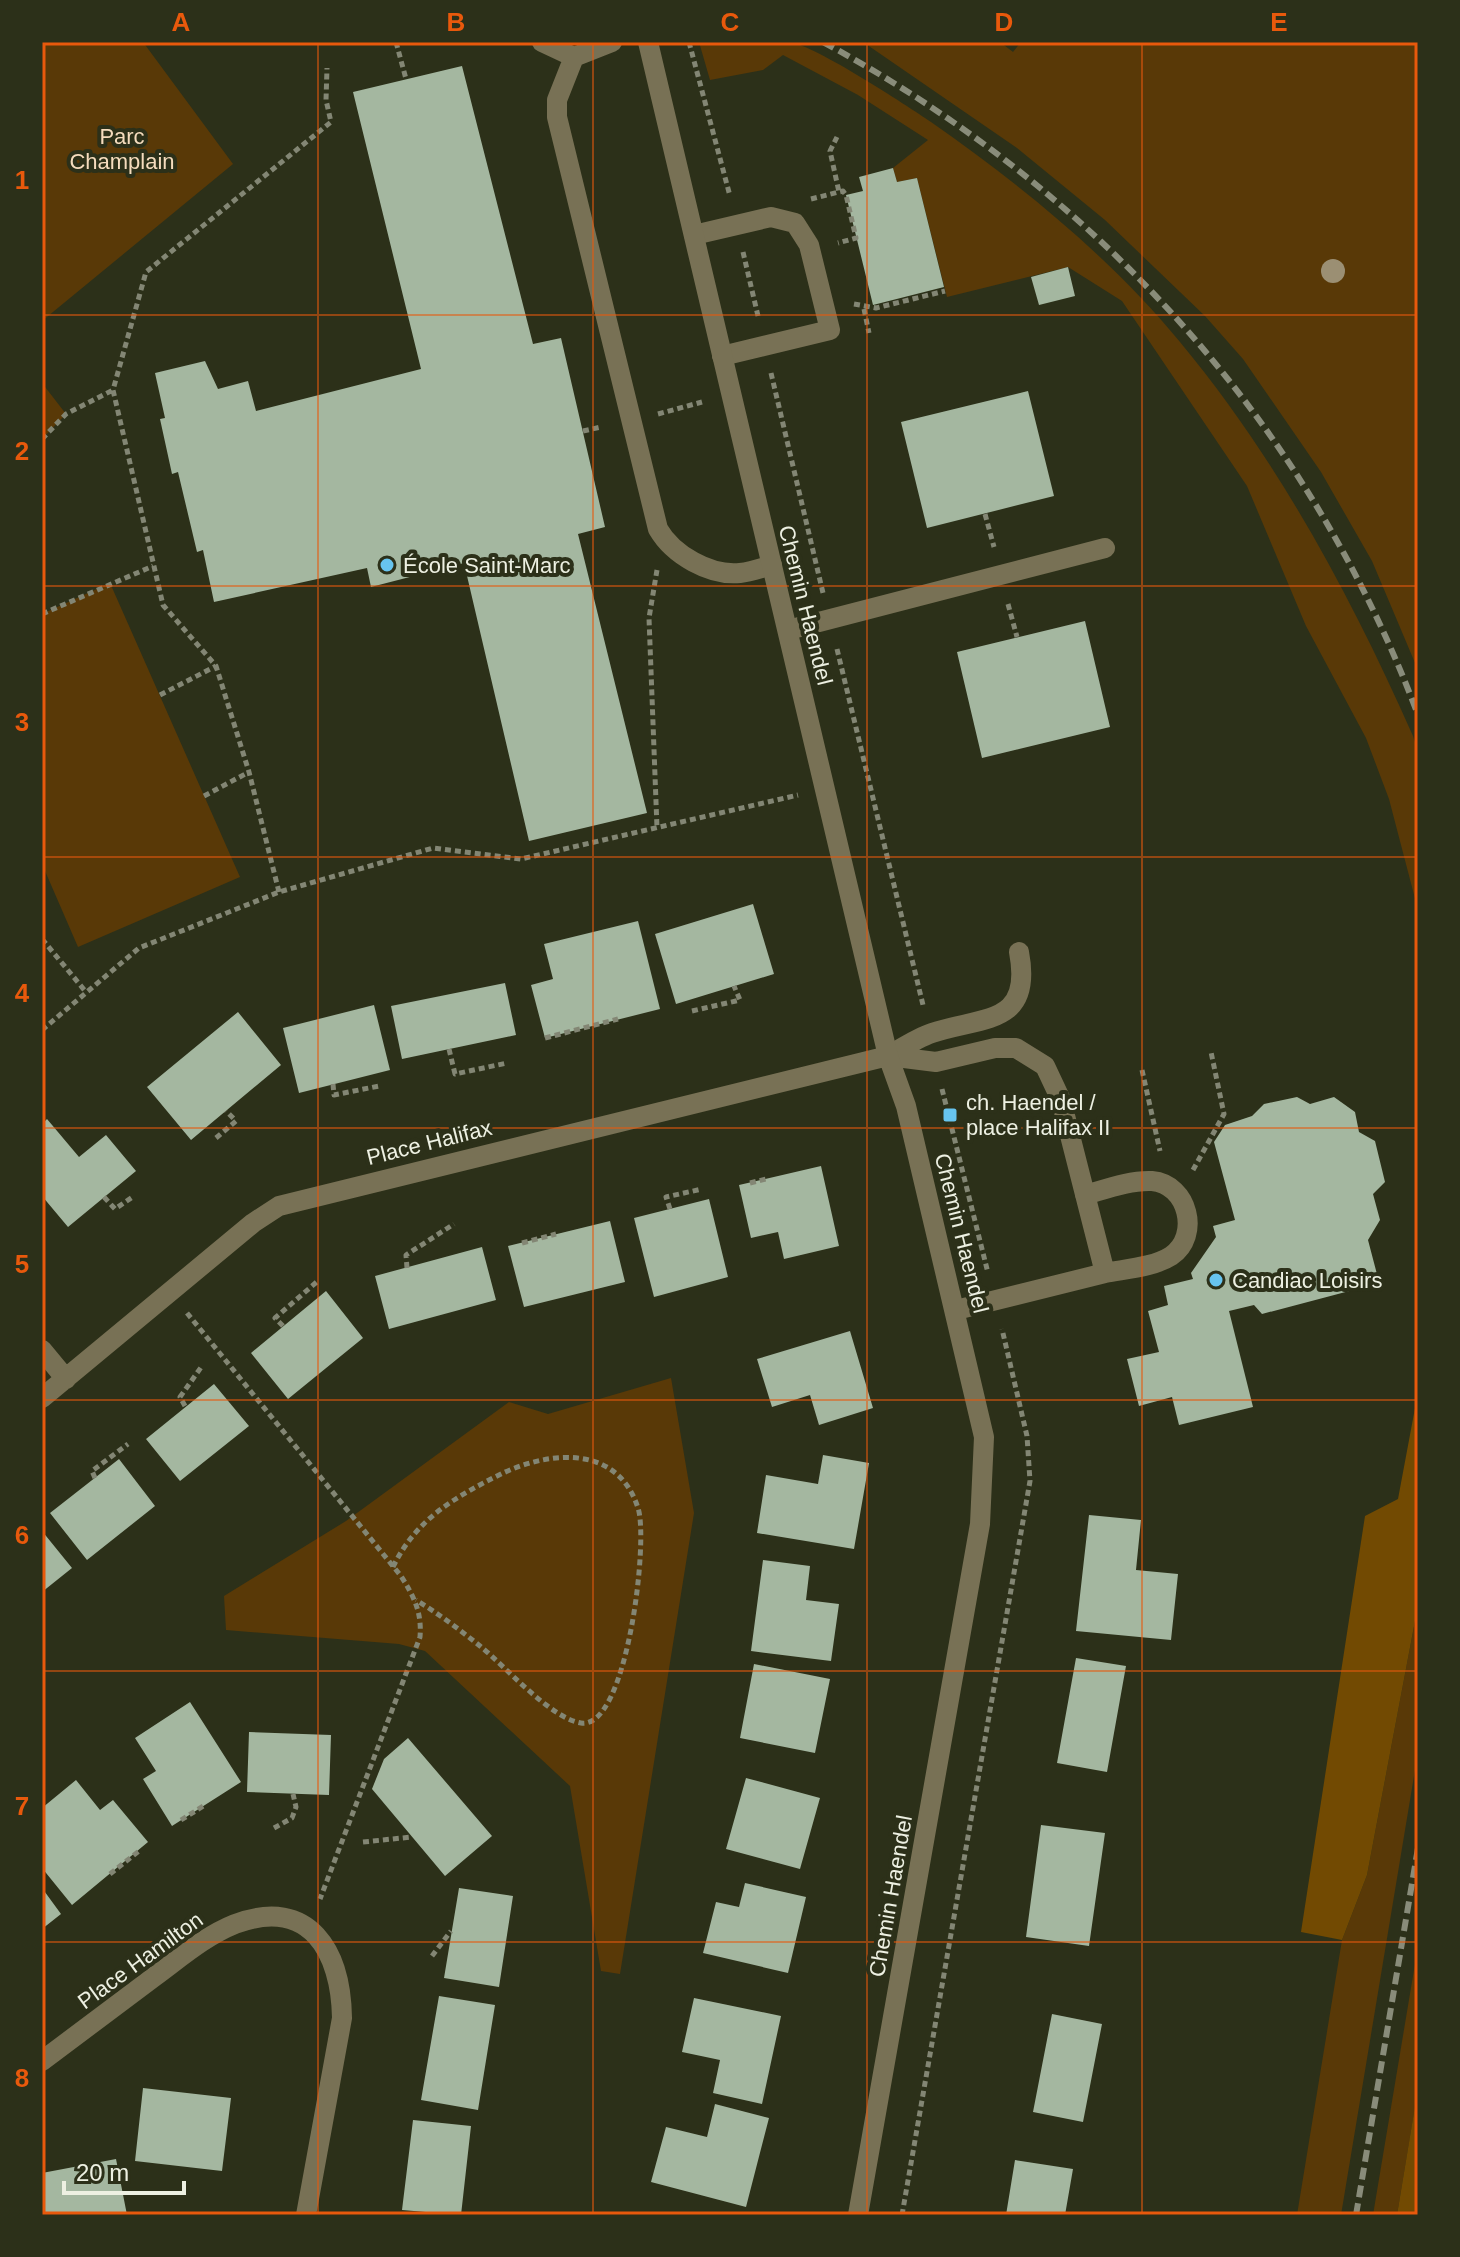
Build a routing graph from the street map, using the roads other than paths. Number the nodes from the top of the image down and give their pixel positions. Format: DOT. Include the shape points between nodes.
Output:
graph roads {
  1 [pos="542,42"];
  2 [pos="612,42"];
  3 [pos="648,42"];
  4 [pos="574,57"];
  5 [pos="694,235"];
  6 [pos="722,356"];
  7 [pos="1105,548"];
  8 [pos="772,565"];
  9 [pos="788,630"];
  10 [pos="1019,952"];
  11 [pos="888,1056"];
  12 [pos="1085,1195"];
  13 [pos="1105,1273"];
  14 [pos="956,1310"];
  15 [pos="42,1350"];
  16 [pos="66,1379"];
  17 [pos="42,1398"];
  18 [pos="42,2061"];
  19 [pos="306,2215"];
  20 [pos="858,2215"];
  1 -- 4 [label="street"];
  2 -- 4 [label="street"];
  3 -- 5 [label="street, Chemin Haendel"];
  4 -- 8 [label="street" via="557,100 557,117 658,529 666,544 715,571 740,573"];
  5 -- 6 [label="street, Chemin Haendel"];
  5 -- 6 [label="street" via="771,217 795,223 809,245 830,330"];
  6 -- 8 [label="street, Chemin Haendel"];
  7 -- 9 [label="street"];
  8 -- 9 [label="street, Chemin Haendel"];
  9 -- 11 [label="street, Chemin Haendel"];
  10 -- 11 [label="street" via="1021,992 1008,1009 991,1019 930,1033"];
  11 -- 12 [label="street" via="936,1062 1016,1048 1045,1066 1057,1091"];
  11 -- 14 [label="street, Chemin Haendel" via="906,1106"];
  11 -- 16 [label="street, Place Halifax" via="279,1206"];
  12 -- 13 [label="street"];
  12 -- 13 [label="street" via="1155,1181 1178,1193 1187,1215 1185,1238 1172,1255"];
  13 -- 14 [label="street"];
  14 -- 20 [label="street, Chemin Haendel" via="984,1437 984,1491"];
  15 -- 16 [label="street"];
  16 -- 17 [label="street, Place Halifax"];
  18 -- 19 [label="street, Place Hamilton" via="215,1933 261,1918 297,1921 323,1940 333,1957 342,1997"];
}
